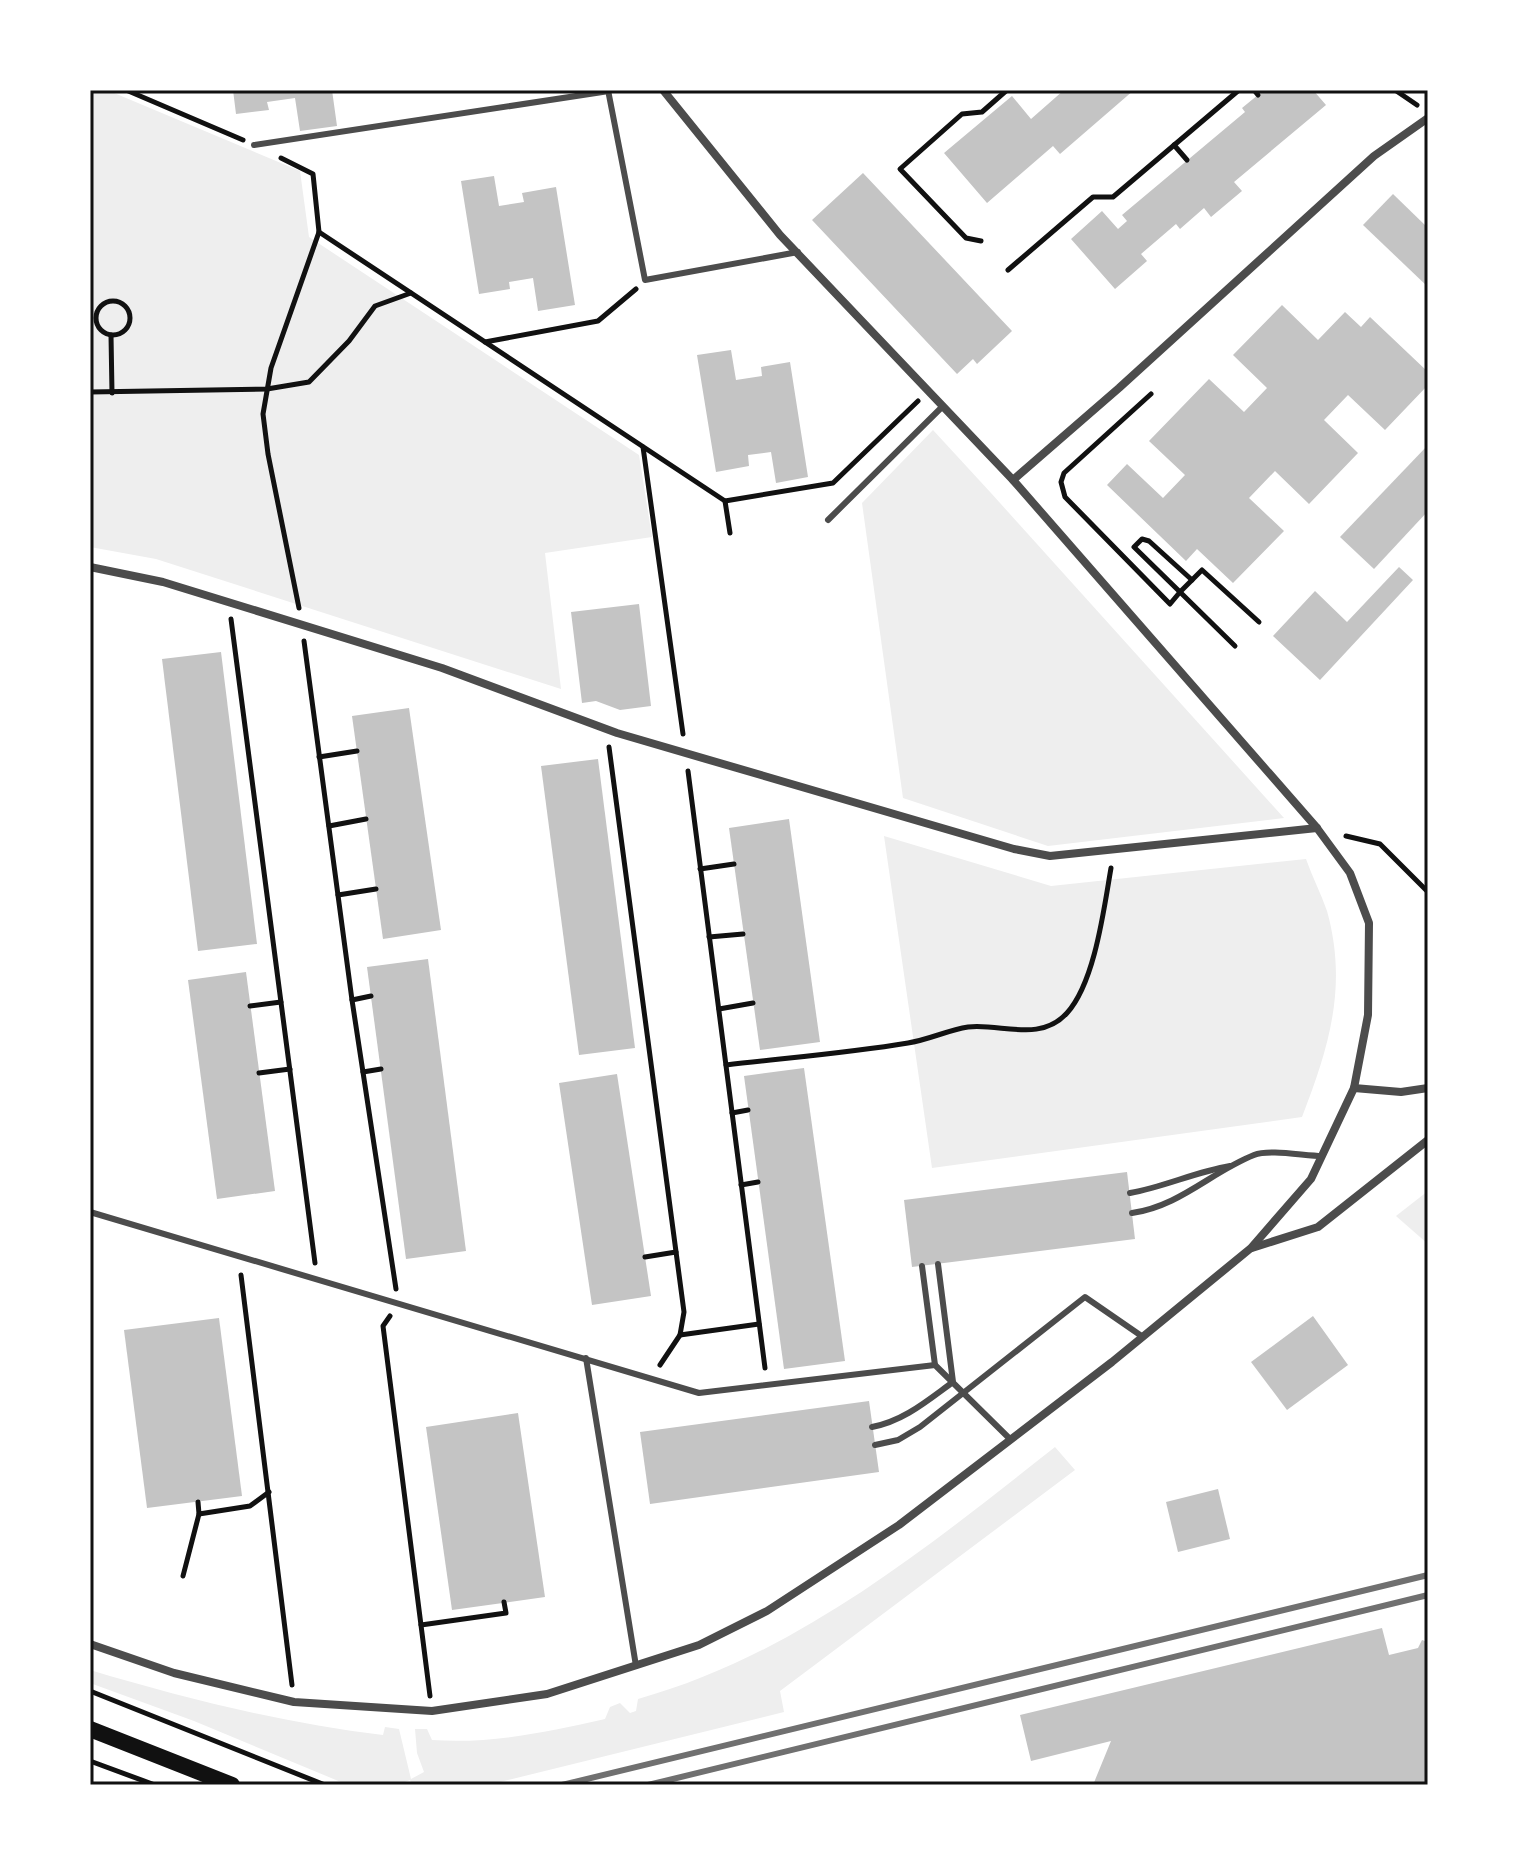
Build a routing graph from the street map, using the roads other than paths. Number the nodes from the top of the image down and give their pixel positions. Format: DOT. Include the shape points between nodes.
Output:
graph roads {
  1 [pos="663,90"];
  2 [pos="608,91"];
  3 [pos="1428,115"];
  4 [pos="254,145"];
  5 [pos="798,252"];
  6 [pos="943,406"];
  7 [pos="1013,480"];
  8 [pos="828,520"];
  9 [pos="90,567"];
  10 [pos="1317,828"];
  11 [pos="1354,1088"];
  12 [pos="1428,1088"];
  13 [pos="1428,1140"];
  14 [pos="1322,1156"];
  15 [pos="1235,1165"];
  16 [pos="1130,1193"];
  17 [pos="90,1212"];
  18 [pos="1132,1213"];
  19 [pos="1251,1248"];
  20 [pos="938,1264"];
  21 [pos="922,1266"];
  22 [pos="1143,1337"];
  23 [pos="586,1358"];
  24 [pos="935,1365"];
  25 [pos="953,1382"];
  26 [pos="965,1394"];
  27 [pos="872,1427"];
  28 [pos="1011,1440"];
  29 [pos="875,1445"];
  30 [pos="90,1644"];
  31 [pos="636,1666"];
  32 [pos="90,1729"];
  33 [pos="232,1785"];
  1 -- 5 [label="street"];
  2 -- 4 [label="lane"];
  2 -- 5 [label="lane" via="645,280"];
  3 -- 7 [label="street" via="1374,156"];
  5 -- 6 [label="street"];
  6 -- 7 [label="street"];
  6 -- 8 [label="lane"];
  7 -- 10 [label="street"];
  9 -- 10 [label="street" via="163,582 442,668 607,730 1014,849 1050,856"];
  10 -- 11 [label="street" via="1350,873 1369,923 1368,1015"];
  11 -- 12 [label="street"];
  11 -- 14 [label="street"];
  13 -- 19 [label="street" via="1318,1227"];
  14 -- 15 [label="lane" via="1257,1154"];
  14 -- 19 [label="street" via="1311,1179"];
  15 -- 16 [label="lane"];
  15 -- 18 [label="lane" via="1175,1201"];
  17 -- 23 [label="lane"];
  19 -- 22 [label="street"];
  20 -- 25 [label="lane"];
  21 -- 24 [label="lane"];
  22 -- 26 [label="lane" via="1085,1297"];
  22 -- 28 [label="street"];
  23 -- 24 [label="lane" via="699,1393"];
  23 -- 31 [label="lane"];
  24 -- 25 [label="lane"];
  25 -- 26 [label="lane"];
  25 -- 27 [label="lane" via="904,1416"];
  26 -- 28 [label="lane"];
  26 -- 29 [label="lane" via="898,1440"];
  28 -- 31 [label="street" via="899,1525 767,1611 699,1645"];
  30 -- 31 [label="street" via="174,1673 294,1702 432,1711 547,1694"];
  32 -- 33 [label="main road"];
}
